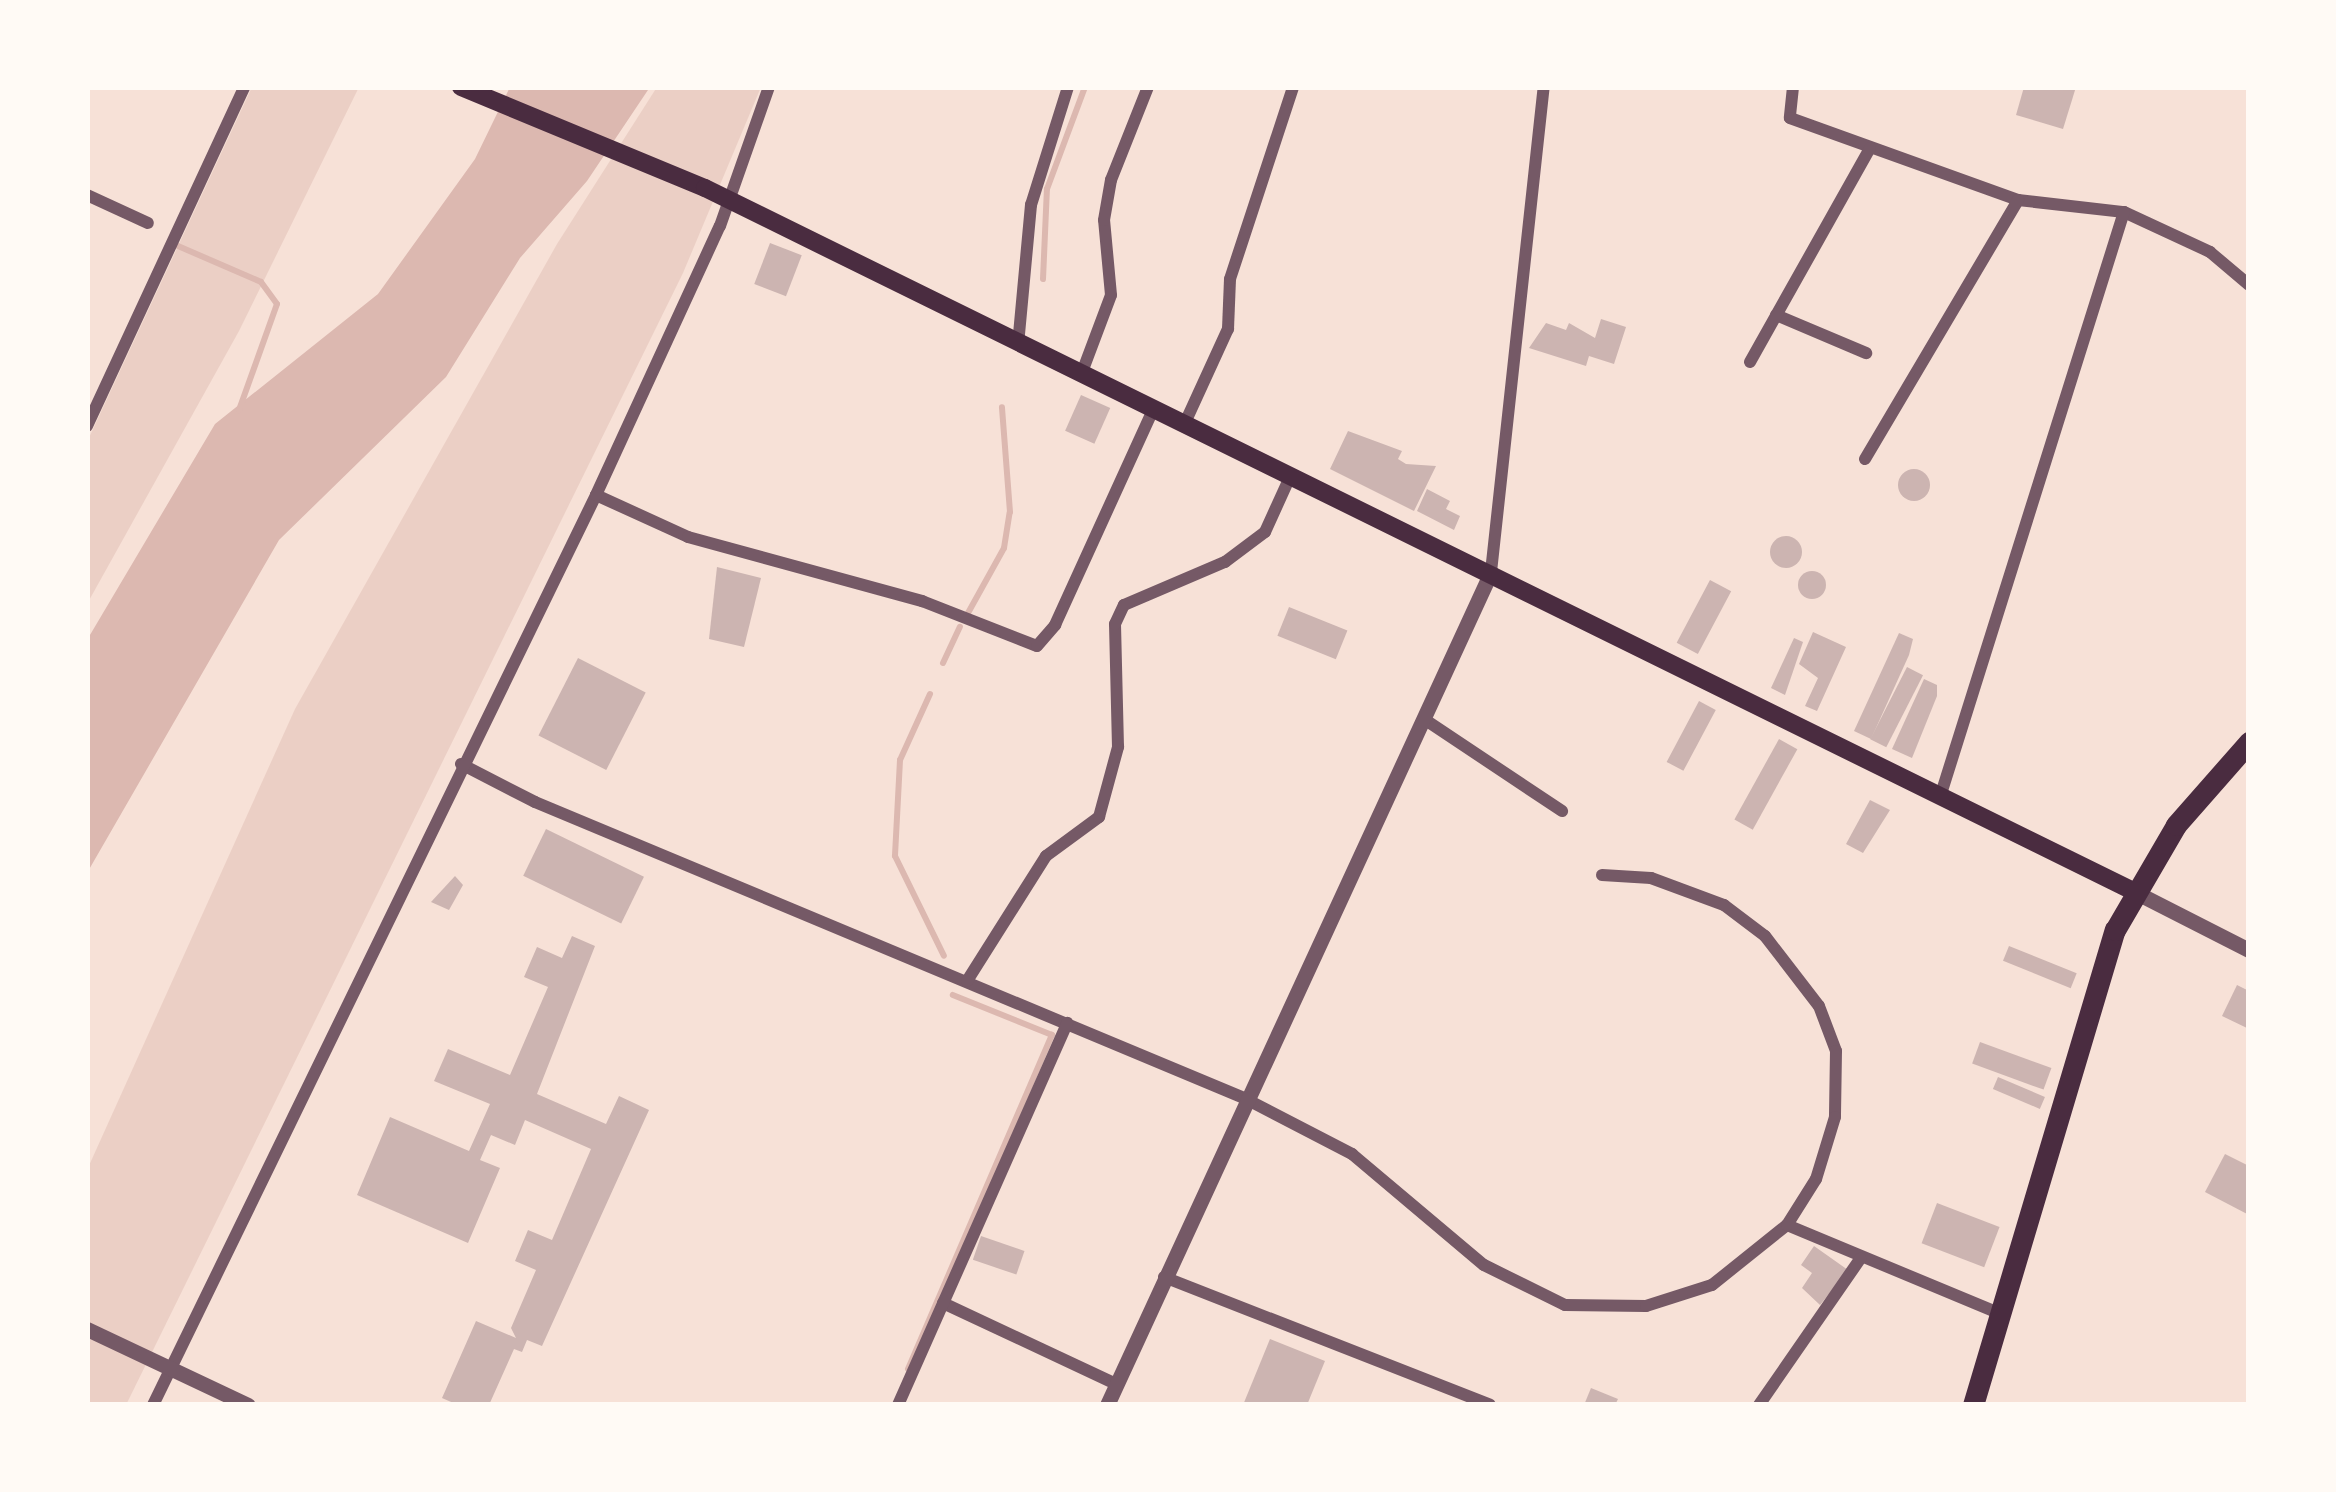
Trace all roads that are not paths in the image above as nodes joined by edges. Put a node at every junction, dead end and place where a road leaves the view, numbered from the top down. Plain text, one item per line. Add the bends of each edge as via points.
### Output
1 (244, 87) edge
2 (461, 87) edge
3 (769, 87) edge
4 (1068, 87) edge
5 (1148, 87) edge
6 (1293, 87) edge
7 (1544, 87) edge
8 (1792, 87) edge
9 (1870, 148) junction
10 (87, 195) edge
11 (2018, 200) junction
12 (730, 202) junction
13 (2124, 212) junction
14 (148, 223) dead end
15 (2249, 285) edge
16 (1776, 315) junction
17 (1018, 345) junction
18 (1866, 353) dead end
19 (1750, 362) dead end
20 (1082, 375) junction
21 (1153, 410) junction
22 (1184, 425) junction
23 (87, 426) edge
24 (1865, 459) dead end
25 (1290, 477) junction
26 (596, 495) junction
27 (1491, 572) junction
28 (1424, 719) junction
29 (2249, 742) edge
30 (461, 764) junction
31 (1941, 794) junction
32 (1562, 811) dead end
33 (1602, 874) dead end
34 (2133, 891) junction
35 (2249, 950) edge
36 (968, 981) junction
37 (1067, 1023) junction
38 (1244, 1098) junction
39 (1787, 1225) junction
40 (1860, 1259) junction
41 (1164, 1277) junction
42 (943, 1303) junction
43 (2001, 1313) junction
44 (87, 1329) edge
45 (165, 1364) junction
46 (1116, 1384) junction
47 (153, 1405) edge
48 (248, 1405) edge
49 (898, 1405) edge
50 (1107, 1405) edge
51 (1490, 1405) edge
52 (1760, 1405) edge
53 (1972, 1405) edge

1 - 23 street
2 - 12 main road
3 - 12 street
4 - 17 street via 1031,205
5 - 20 street via 1111,180 1104,220 1111,295
6 - 22 street via 1230,279 1228,328
7 - 27 street
8 - 9 street via 1790,118
9 - 11 street
9 - 16 street
10 - 14 street
11 - 13 street
11 - 24 street
12 - 17 main road
12 - 26 street
13 - 15 street via 2210,252
13 - 31 street
16 - 18 street
16 - 19 street
17 - 20 main road
20 - 21 main road
21 - 22 main road
21 - 26 street via 1054,626 1037,646 922,601 688,537
22 - 25 main road
25 - 27 main road
25 - 36 street via 1265,532 1226,562 1124,604 1115,623 1118,747 1099,817 1046,856
26 - 30 street
27 - 28 street
27 - 31 main road
28 - 32 street
28 - 38 street
29 - 34 highway via 2176,825
30 - 36 street
30 - 45 street
31 - 34 main road
33 - 39 street via 1651,878 1724,905 1765,936 1820,1006 1836,1051 1835,1117 1816,1179
34 - 35 street
34 - 43 highway
36 - 37 street
37 - 38 street
37 - 42 street
38 - 39 street via 1352,1154 1484,1265 1565,1305 1646,1306 1712,1285
38 - 41 street
39 - 40 street
40 - 43 street
40 - 52 street
41 - 46 street
41 - 51 street
42 - 46 street
42 - 49 street
43 - 53 highway
44 - 45 street
45 - 47 street
45 - 48 street
46 - 50 street

